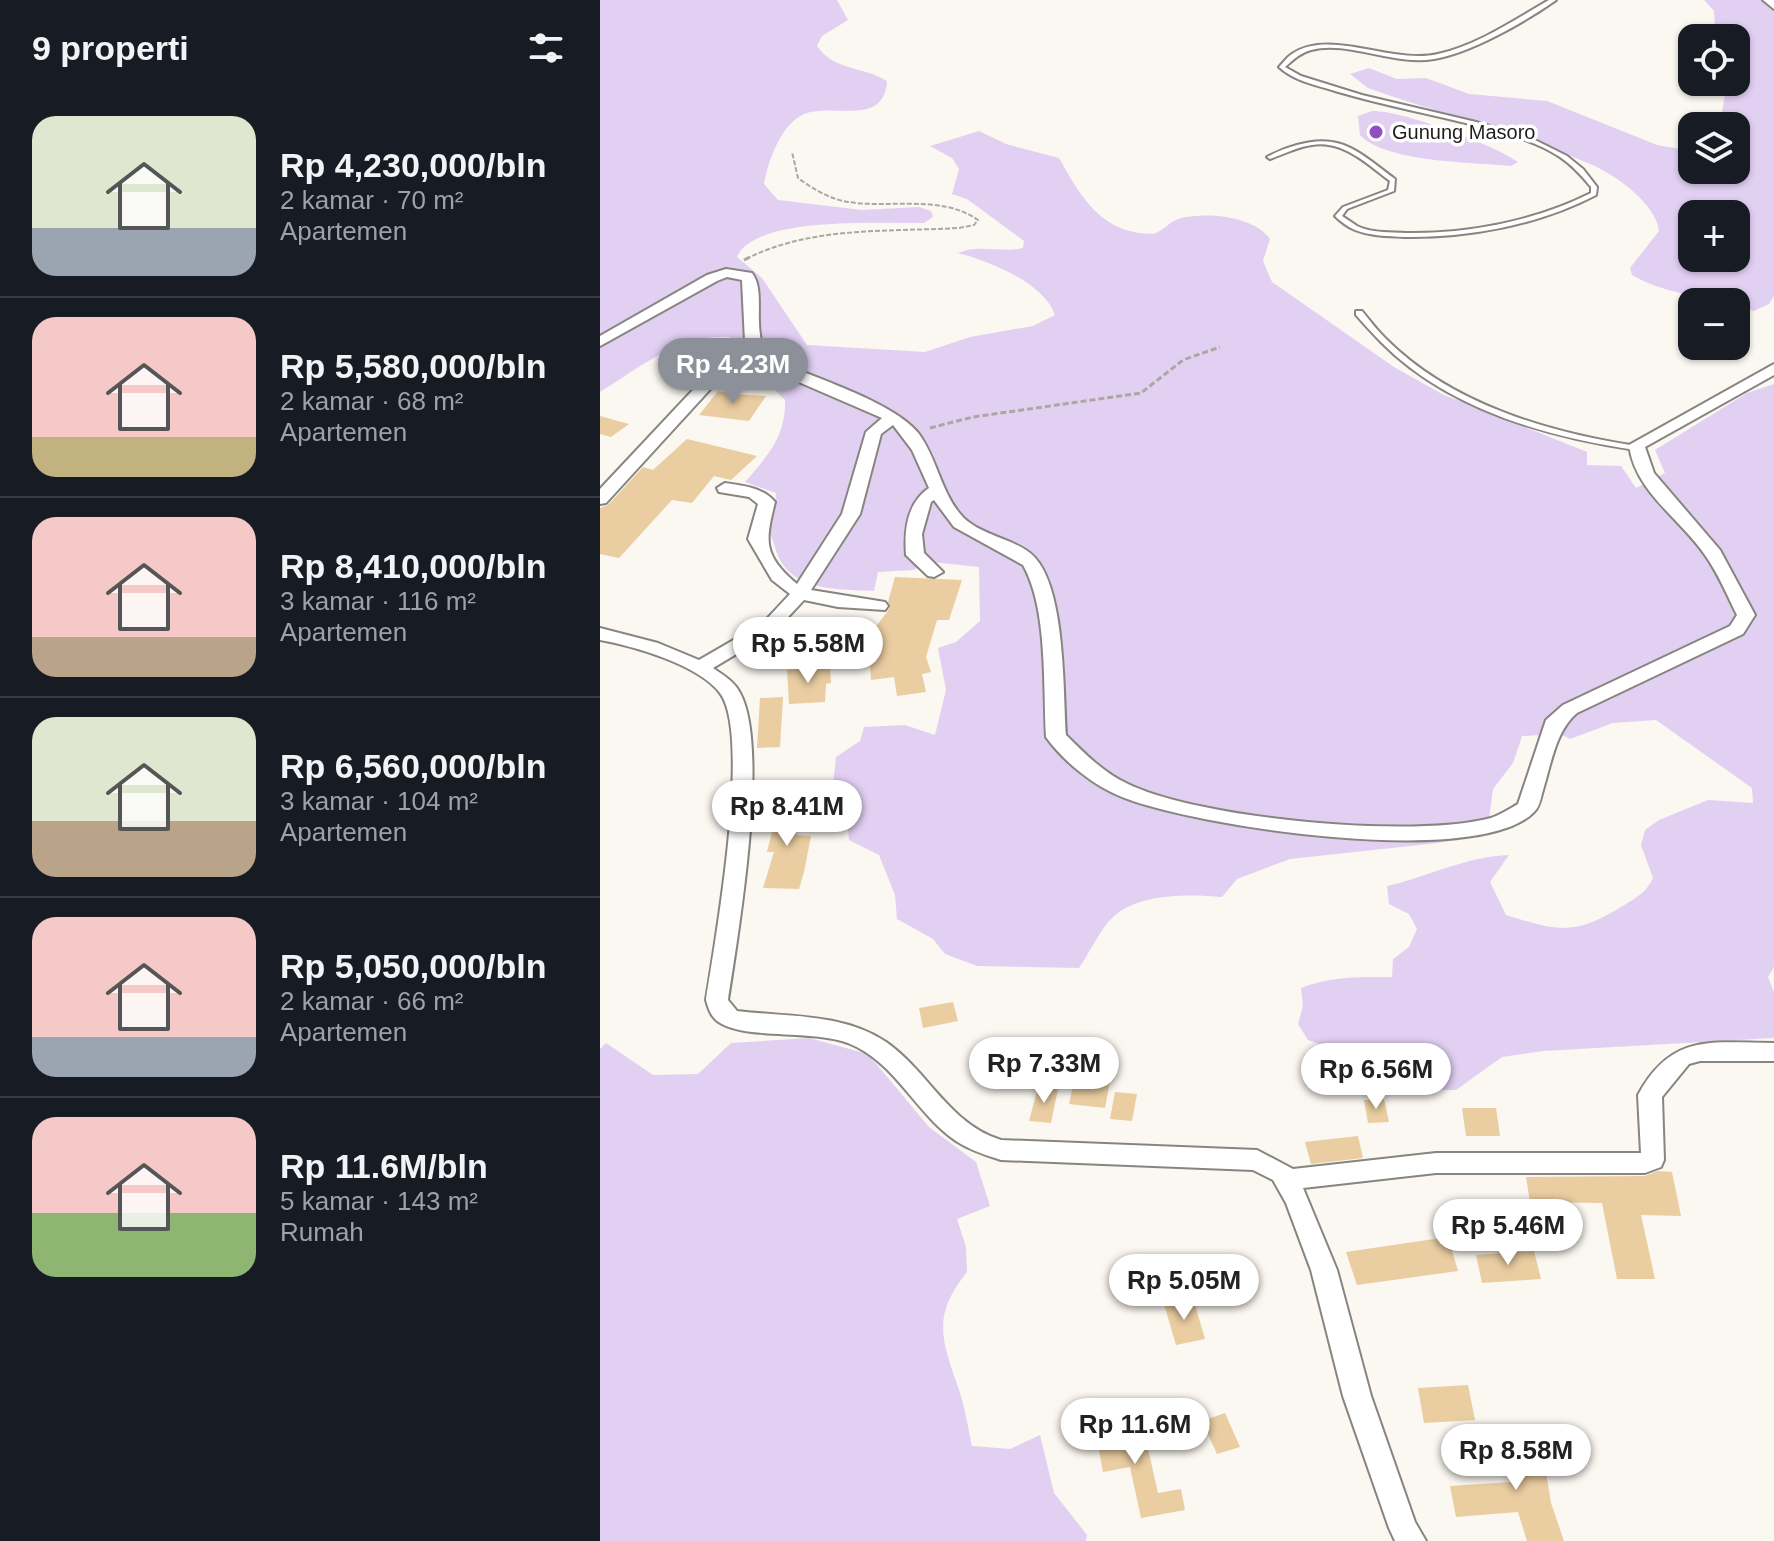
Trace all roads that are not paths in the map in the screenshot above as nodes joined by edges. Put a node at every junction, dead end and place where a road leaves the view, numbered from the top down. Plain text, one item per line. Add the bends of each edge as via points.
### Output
1 (1553, 0) edge
2 (1768, 0) edge
3 (1774, 6) edge
4 (1270, 157) dead end
5 (1359, 313) dead end
6 (600, 342) edge
7 (1774, 369) edge
8 (812, 382) junction
9 (893, 417) junction
10 (1636, 448) junction
11 (725, 488) dead end
12 (936, 491) junction
13 (600, 499) edge
14 (934, 572) dead end
15 (799, 595) junction
16 (879, 606) dead end
17 (600, 634) edge
18 (698, 669) junction
19 (1774, 1052) edge
20 (1286, 1180) junction
21 (1411, 1541) edge

1 - 4 lane via 1435,57 1400,58 1323,46 1282,67 1368,100 1553,150 1594,187 1594,194 1579,205 1487,229 1374,234 1344,224 1338,216 1345,208 1391,191 1393,180 1359,153 1336,142 1313,142
2 - 3 street
5 - 10 lane via 1393,351 1441,383 1557,435
6 - 8 street via 726,273 739,272 752,283 751,346 762,361
7 - 10 street
8 - 9 street
8 - 13 street via 748,374 710,380
9 - 12 street via 912,433
9 - 15 street via 874,432 851,514
10 - 12 street via 1649,478 1713,553 1746,615 1737,630 1563,714 1556,720 1527,808 1516,819 1479,829 1362,832 1222,818 1109,784 1056,737 1040,577 1019,554 962,527
11 - 15 street via 754,493 767,502 757,539 776,574
12 - 14 street via 923,500 913,534 915,555
15 - 16 street
15 - 18 street via 769,627
17 - 18 street via 650,646
18 - 20 street via 731,692 737,706 737,865 717,1000 721,1012 731,1019 839,1032 873,1045 975,1144 1001,1150 1257,1160
19 - 20 street via 1700,1052 1681,1058 1650,1095 1653,1153 1645,1163 1436,1163
20 - 21 street via 1324,1270 1357,1396

